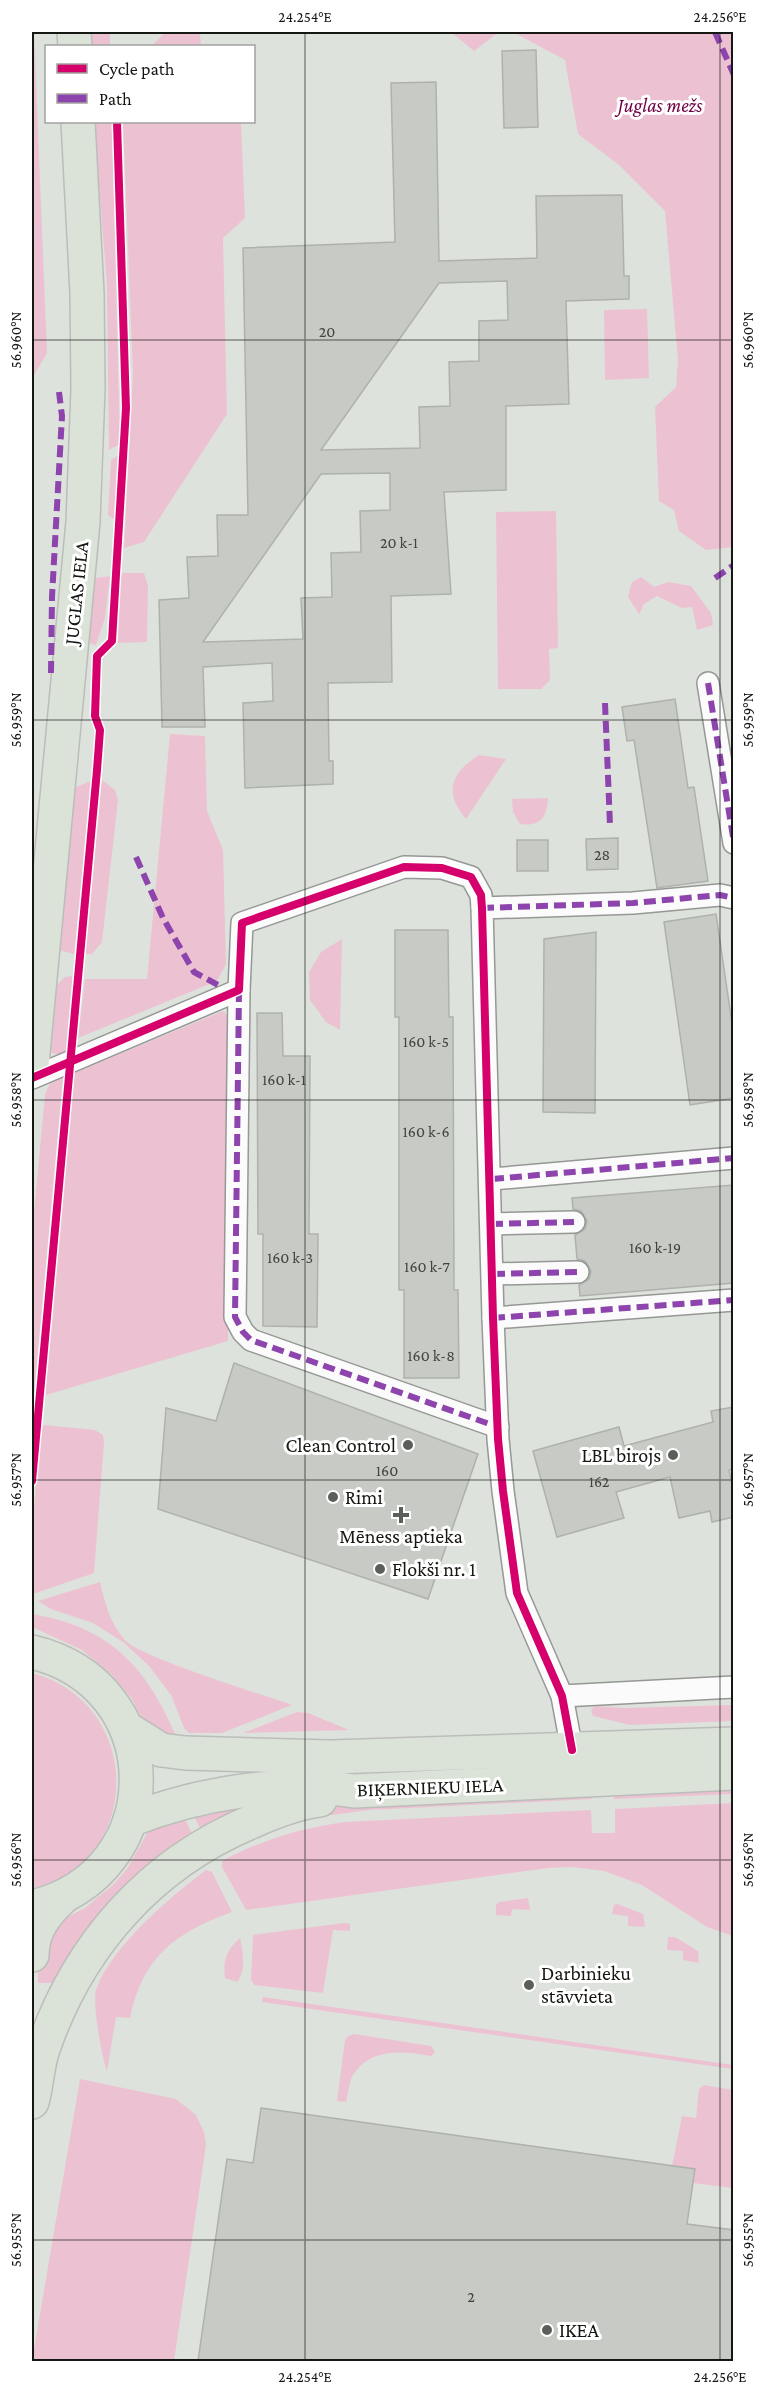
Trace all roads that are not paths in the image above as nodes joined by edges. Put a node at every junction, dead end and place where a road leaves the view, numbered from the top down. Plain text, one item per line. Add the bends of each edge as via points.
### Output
1 (78, 123) edge
2 (708, 683) dead end
3 (734, 843) edge
4 (734, 898) edge
5 (482, 908) junction
6 (239, 990) junction
7 (32, 1063) edge
8 (32, 1078) edge
9 (734, 1158) edge
10 (492, 1179) junction
11 (574, 1222) dead end
12 (491, 1224) junction
13 (578, 1272) dead end
14 (493, 1274) junction
15 (734, 1300) edge
16 (494, 1318) junction
17 (498, 1427) junction
18 (34, 1651) edge
19 (734, 1687) edge
20 (562, 1696) junction
21 (126, 1728) junction
22 (734, 1744) edge
23 (331, 1757) junction
24 (135, 1763) junction
25 (573, 1766) junction
26 (734, 1773) edge
27 (354, 1791) junction
28 (130, 1820) junction
29 (62, 1898) junction
30 (32, 1907) edge
31 (32, 1955) edge
32 (32, 2102) edge

1 - 7 main road, JUGLAS IELA via 87,305 83,522
2 - 3 street
4 - 5 street via 720,895 633,903
5 - 6 street via 481,895 471,877 442,868 404,867 343,887 242,923
5 - 10 street
6 - 8 street
6 - 17 street via 235,1317 243,1332 251,1340
9 - 10 street
10 - 12 street
11 - 12 street
12 - 14 street
13 - 14 street
14 - 16 street
15 - 16 street
16 - 17 street
17 - 20 street via 516,1593
18 - 21 main road via 91,1681
19 - 20 street
20 - 25 street
21 - 23 main road, BIĶERNIEKU IELA via 161,1750 185,1754
21 - 24 main road
22 - 25 main road, BIĶERNIEKU IELA
23 - 24 main road, BIĶERNIEKU IELA via 269,1770 185,1774 160,1773
23 - 25 main road, BIĶERNIEKU IELA
24 - 28 main road via 135,1798
25 - 26 main road, BIĶERNIEKU IELA
25 - 27 main road, BIĶERNIEKU IELA
27 - 28 main road, BIĶERNIEKU IELA via 322,1786 212,1795
27 - 32 main road via 307,1802 233,1829 203,1845 143,1890 87,1958 42,2051
28 - 29 main road via 115,1852 100,1870
29 - 30 main road
29 - 31 main road via 32,1940

